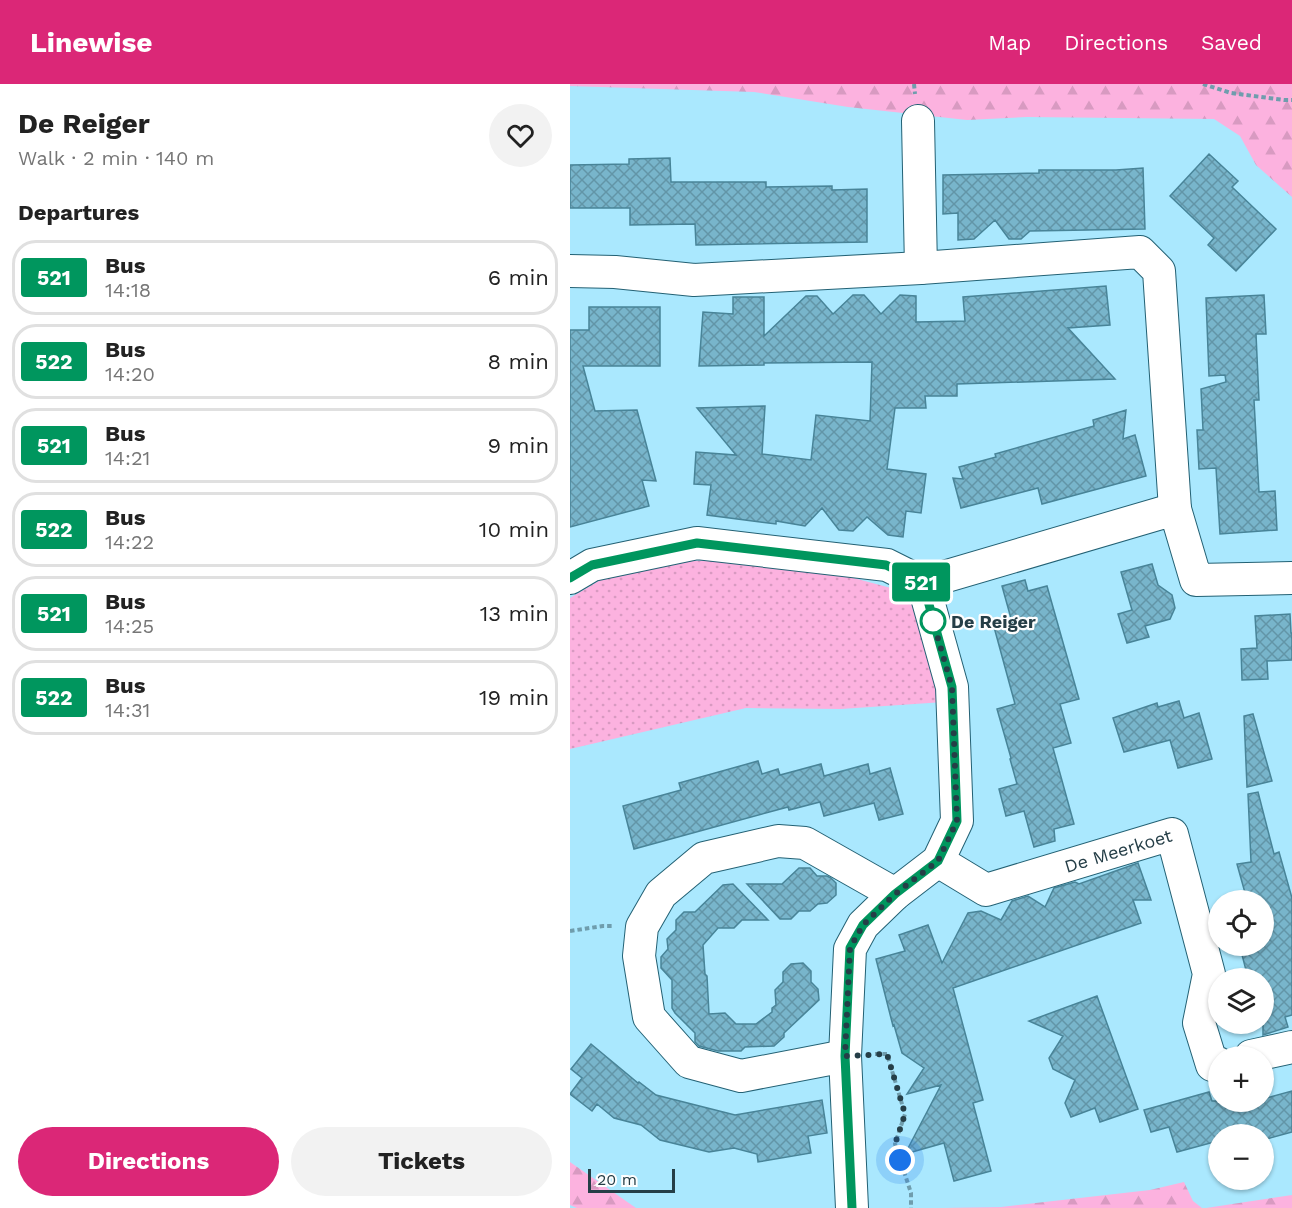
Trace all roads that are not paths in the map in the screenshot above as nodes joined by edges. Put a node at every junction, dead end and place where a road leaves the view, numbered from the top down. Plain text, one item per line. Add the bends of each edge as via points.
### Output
1 (918, 121) dead end
2 (921, 268) junction
3 (570, 271) edge
4 (1175, 509) junction
5 (570, 578) edge
6 (1292, 578) edge
7 (923, 583) junction
8 (938, 861) junction
9 (895, 894) junction
10 (1292, 1047) edge
11 (1274, 1051) edge
12 (1208, 1052) edge
13 (845, 1056) junction
14 (852, 1208) edge

1 - 2 street
2 - 3 street via 694,280
2 - 4 street via 1140,252 1159,271
4 - 6 street via 1196,580
4 - 7 street
5 - 7 street via 592,565 697,543 886,565
7 - 8 street via 952,687 957,821
8 - 9 street
8 - 12 street, De Meerkoet via 986,890 1172,834 1209,974 1199,1023
9 - 13 street via 863,925 850,948
9 - 13 street via 805,843 778,841 704,858 661,894 642,927 639,956 649,1017 688,1062 741,1076
10 - 11 street
13 - 14 street

